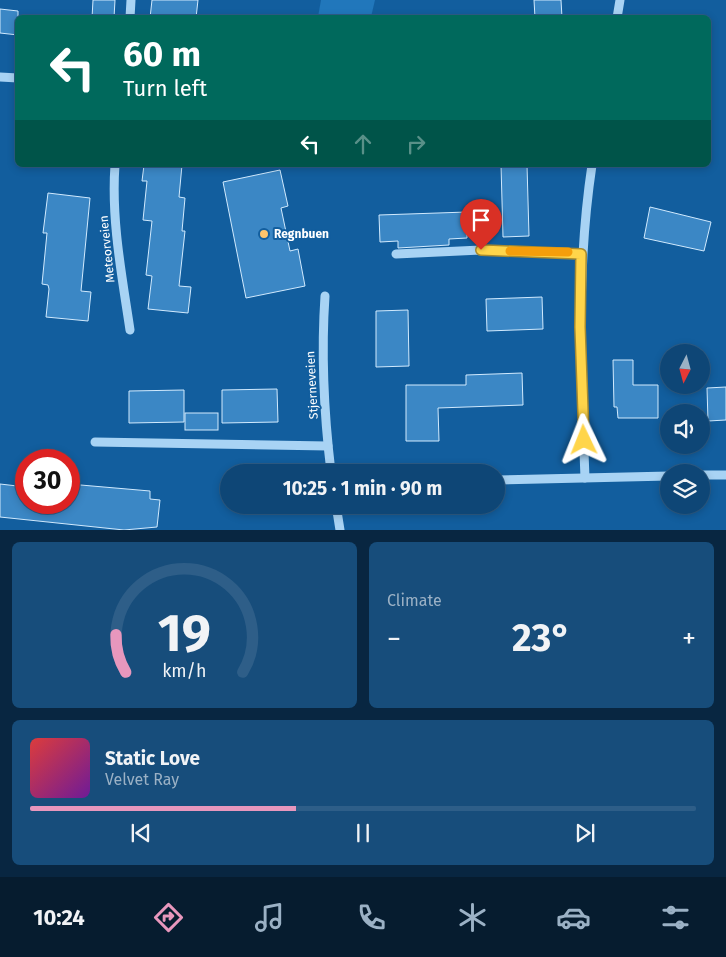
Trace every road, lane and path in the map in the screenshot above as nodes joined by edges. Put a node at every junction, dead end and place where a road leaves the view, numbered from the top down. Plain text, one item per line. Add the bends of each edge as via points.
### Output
1 (132, 0) edge
2 (620, 0) edge
3 (130, 15) edge
4 (618, 15) edge
5 (0, 77) edge
6 (15, 78) edge
7 (115, 167) edge
8 (592, 167) edge
9 (396, 254) dead end
10 (581, 254) junction
11 (325, 296) dead end
12 (130, 330) dead end
13 (94, 442) dead end
14 (328, 446) junction
15 (330, 464) edge
16 (710, 475) edge
17 (726, 475) edge
18 (660, 476) edge
19 (585, 478) junction
20 (505, 480) edge
21 (337, 514) edge
22 (340, 530) edge

1 - 3 street
2 - 4 street
5 - 6 street
7 - 12 street, Meteorveien via 120,264
8 - 10 street
9 - 10 street via 481,250
10 - 19 street
11 - 14 street, Stjerneveien via 322,339
13 - 14 street
14 - 15 street, Stjerneveien
16 - 17 street
18 - 19 street
19 - 20 street
21 - 22 street

